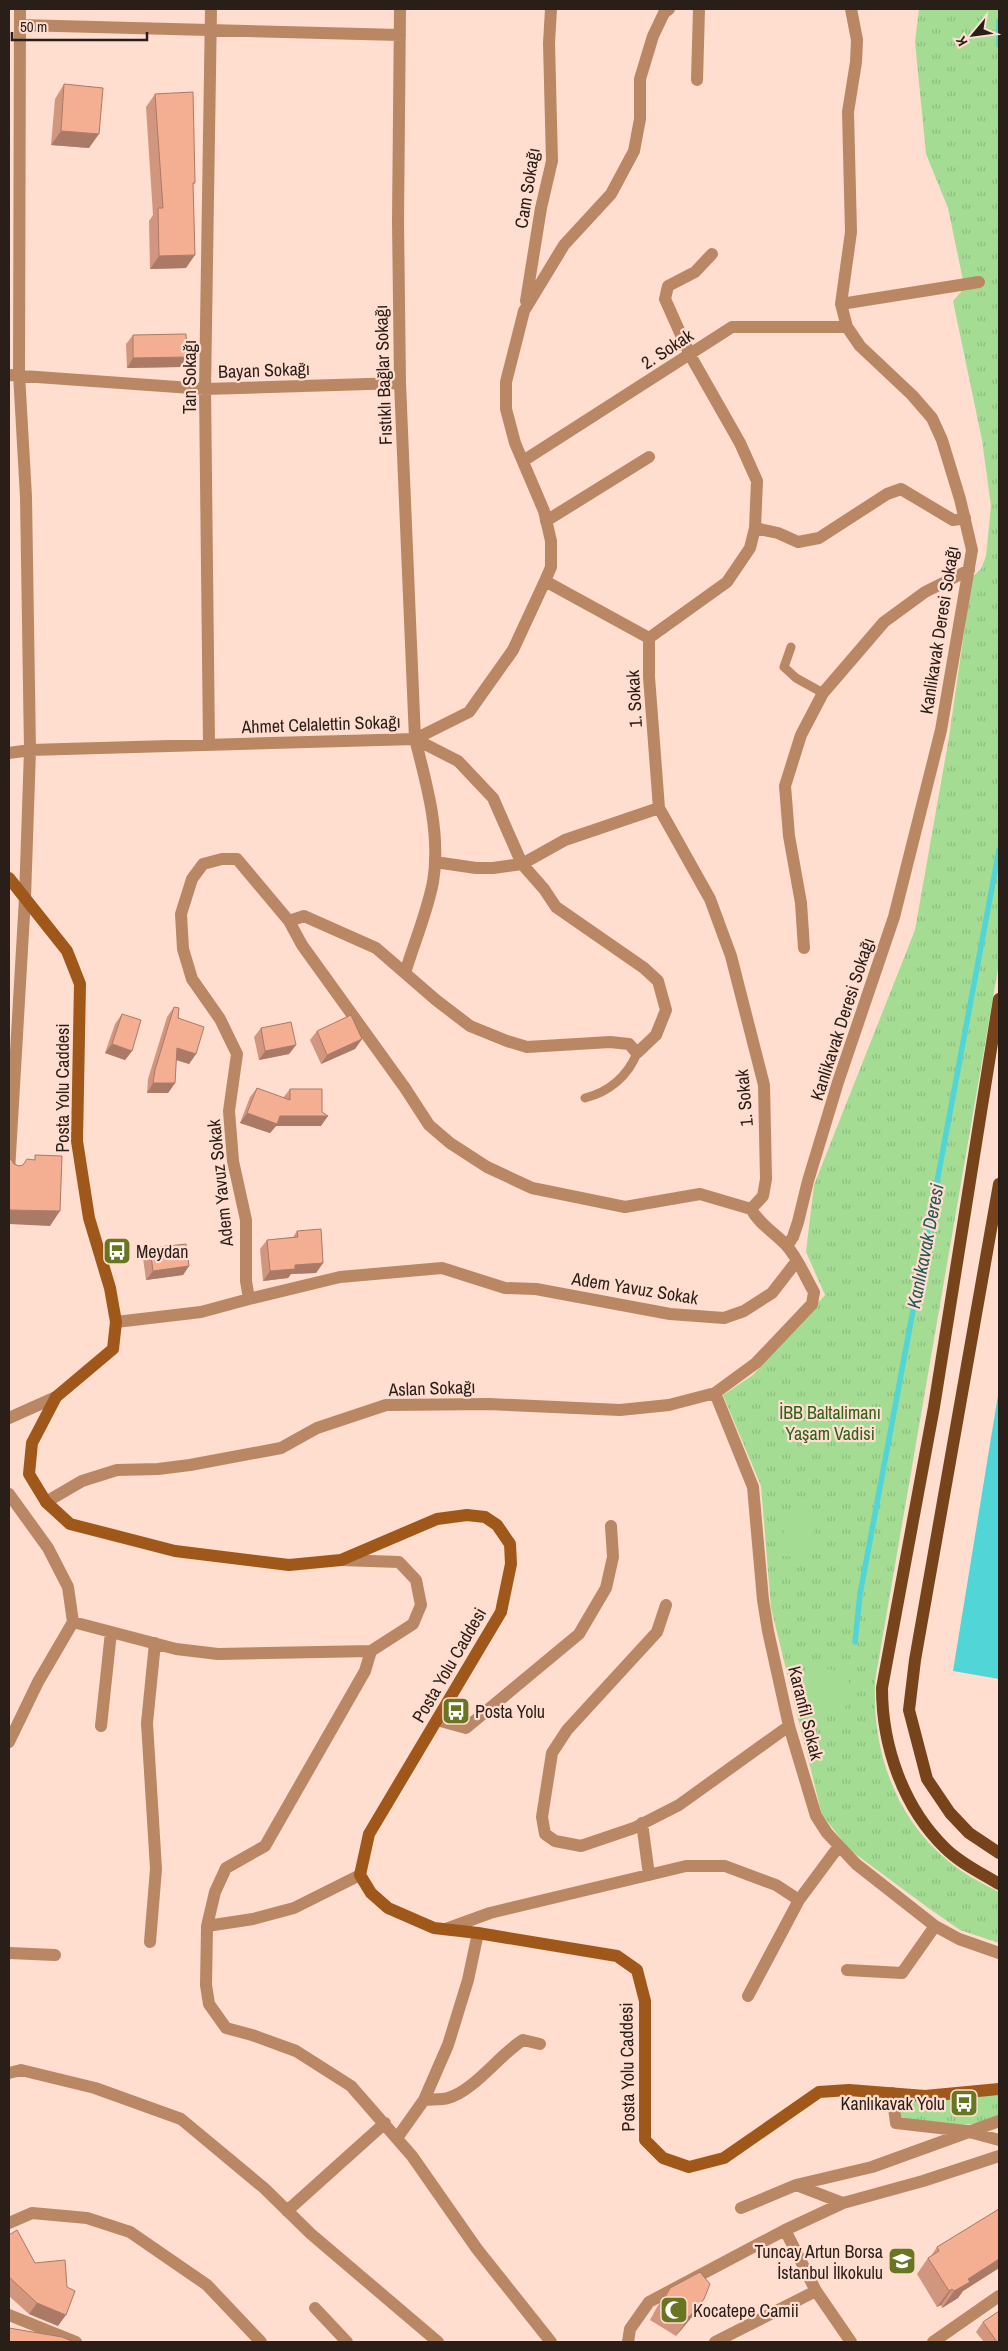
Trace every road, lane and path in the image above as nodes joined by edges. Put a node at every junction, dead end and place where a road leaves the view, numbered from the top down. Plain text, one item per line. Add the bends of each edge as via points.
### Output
1 (20, 9) edge
2 (211, 9) edge
3 (400, 9) edge
4 (551, 9) edge
5 (669, 9) edge
6 (699, 9) edge
7 (851, 9) edge
8 (20, 25) junction
9 (211, 31) junction
10 (400, 35) junction
11 (15, 46) edge
12 (697, 80) dead end
13 (712, 254) dead end
14 (979, 282) dead end
15 (841, 304) junction
16 (524, 311) junction
17 (847, 327) junction
18 (690, 355) junction
19 (14, 374) edge
20 (400, 384) junction
21 (206, 389) junction
22 (649, 457) dead end
23 (523, 461) junction
24 (965, 518) junction
25 (546, 521) junction
26 (755, 528) junction
27 (969, 570) junction
28 (545, 581) junction
29 (649, 638) junction
30 (791, 647) dead end
31 (824, 693) junction
32 (415, 739) junction
33 (208, 745) junction
34 (30, 750) junction
35 (9, 753) edge
36 (659, 808) junction
37 (435, 862) junction
38 (522, 864) junction
39 (9, 878) edge
40 (24, 898) junction
41 (289, 921) junction
42 (804, 948) dead end
43 (405, 973) junction
44 (999, 999) edge
45 (637, 1053) junction
46 (585, 1098) dead end
47 (10, 1130) edge
48 (9, 1172) edge
49 (999, 1184) edge
50 (751, 1209) junction
51 (787, 1246) junction
52 (796, 1262) junction
53 (249, 1299) junction
54 (116, 1322) junction
55 (715, 1393) junction
56 (56, 1397) junction
57 (9, 1418) edge
58 (9, 1494) edge
59 (46, 1502) junction
60 (611, 1526) dead end
61 (342, 1560) junction
62 (666, 1605) dead end
63 (72, 1622) junction
64 (111, 1632) junction
65 (155, 1643) junction
66 (371, 1651) junction
67 (437, 1720) junction
68 (102, 1726) dead end
69 (789, 1726) junction
70 (9, 1742) edge
71 (642, 1823) junction
72 (838, 1846) junction
73 (999, 1853) edge
74 (360, 1875) junction
75 (649, 1875) junction
76 (999, 1884) edge
77 (799, 1900) junction
78 (207, 1926) junction
79 (935, 1926) junction
80 (446, 1929) junction
81 (478, 1932) junction
82 (150, 1942) dead end
83 (9, 1953) edge
84 (999, 1953) edge
85 (55, 1955) dead end
86 (848, 1970) dead end
87 (748, 1996) dead end
88 (540, 2044) dead end
89 (9, 2073) edge
90 (999, 2088) edge
91 (892, 2094) junction
92 (424, 2100) junction
93 (999, 2121) edge
94 (385, 2123) junction
95 (966, 2132) junction
96 (397, 2138) junction
97 (999, 2140) edge
98 (999, 2156) edge
99 (796, 2185) junction
100 (843, 2203) junction
101 (741, 2208) dead end
102 (287, 2211) junction
103 (9, 2223) edge
104 (785, 2230) junction
105 (816, 2291) junction
106 (999, 2296) edge
107 (315, 2308) dead end
108 (9, 2315) edge
109 (76, 2342) edge
110 (261, 2342) edge
111 (347, 2342) edge
112 (438, 2342) edge
113 (552, 2342) edge
114 (628, 2342) edge
115 (715, 2342) edge
116 (851, 2342) edge
117 (933, 2342) edge

1 - 8 street
2 - 9 street, Tan Sokağı
3 - 10 street, Fıstıklı Bağlar Sokağı
4 - 16 street, Cam Sokağı via 552,161
5 - 16 street via 664,12 653,36 640,79 640,119 634,151 611,194 564,245
6 - 12 street
7 - 15 street, Kanlikavak Deresi Sokağı via 857,40 848,112 851,232
8 - 9 street
8 - 11 street
9 - 10 street
9 - 21 street, Tan Sokağı
10 - 20 street, Fıstıklı Bağlar Sokağı
11 - 19 street
13 - 18 street via 694,272 668,286 665,299
14 - 15 street
15 - 17 street, Kanlikavak Deresi Sokağı
16 - 23 street via 506,382 506,409
17 - 18 street, 2. Sokak via 732,327
17 - 24 street, Kanlikavak Deresi Sokağı via 860,346 932,418 942,440
18 - 23 street, 2. Sokak
18 - 26 street via 740,443 757,481
19 - 21 street, Bayan Sokağı
19 - 34 street via 26,497
20 - 21 street, Bayan Sokağı
20 - 32 street, Fıstıklı Bağlar Sokağı
21 - 33 street, Tan Sokağı
22 - 25 street
23 - 25 street
24 - 26 street via 952,520 901,490 887,494 820,538 798,542
24 - 27 street, Kanlikavak Deresi Sokağı via 972,550
25 - 28 street via 552,568
26 - 29 street via 750,548 727,582
27 - 31 street via 925,592 884,622
27 - 51 street, Kanlikavak Deresi Sokağı via 941,730 894,917 838,1082 798,1222
28 - 29 street
28 - 32 street via 513,650 469,712
29 - 36 street, 1. Sokak
30 - 31 lane via 784,668
31 - 42 street via 801,735 786,786 789,836 801,903
32 - 33 street, Ahmet Celalettin Sokağı
32 - 37 street, Fıstıklı Bağlar Sokağı via 434,827
32 - 38 street, Ahmet Celalettin Sokağı via 458,761 493,798
33 - 34 street, Ahmet Celalettin Sokağı
34 - 35 street, Ahmet Celalettin Sokağı
34 - 40 street
36 - 38 street via 565,840
36 - 50 street, 1. Sokak via 710,899 731,956 745,1016 756,1046 764,1085 766,1179 763,1196
37 - 38 street via 493,868
37 - 43 street, Fıstıklı Bağlar Sokağı via 423,916
38 - 45 street, Ahmet Celalettin Sokağı via 556,907 658,981 666,1010 656,1035
39 - 40 street, Posta Yolu Caddesi
40 - 47 street
40 - 54 street, Posta Yolu Caddesi via 67,951 80,984 77,1141 90,1218
41 - 43 street via 304,916 339,930 376,948
41 - 50 street, Adem Yavuz Sokak via 302,945 429,1125 487,1168 532,1188 625,1208 700,1194
41 - 53 street, Adem Yavuz Sokak via 237,859 203,864 192,879 181,914 183,949 192,979 220,1019 238,1054 229,1111 233,1161 246,1220
43 - 45 street via 470,1026 507,1041 526,1047 610,1042 629,1044
44 - 76 main road via 935,1398 882,1688 882,1716 903,1792 945,1848
45 - 46 lane via 631,1067 615,1084
47 - 48 street
49 - 73 main road via 915,1660 909,1710 927,1779 950,1813 969,1833
50 - 51 street via 758,1220
51 - 52 street
52 - 53 street, Adem Yavuz Sokak via 772,1293 744,1311 724,1318 670,1314 536,1289 505,1288 442,1268 340,1277
52 - 55 street via 814,1292 812,1304 756,1363
53 - 54 street via 201,1312
54 - 56 street, Posta Yolu Caddesi via 113,1349
55 - 59 street, Aslan Sokağı via 660,1407 620,1410 490,1404 386,1405 317,1428 281,1448 190,1465 117,1470 82,1481
55 - 69 street, Karanfil Sokak via 753,1487 763,1600
56 - 57 street
56 - 59 street, Posta Yolu Caddesi via 32,1443 29,1474
58 - 63 street via 48,1548 68,1587
59 - 61 street, Posta Yolu Caddesi via 70,1524 175,1551 289,1565
60 - 67 street via 613,1557 606,1588 579,1634 466,1728
61 - 66 street via 399,1562 416,1580 421,1605 413,1624
61 - 67 street, Posta Yolu Caddesi via 437,1519 467,1515 491,1521 510,1544 512,1564 501,1612
62 - 71 street via 657,1632 567,1730 552,1753 542,1817 545,1834 555,1841 581,1846
63 - 64 street
63 - 70 street
64 - 65 street
64 - 68 street
65 - 66 street via 218,1654
65 - 82 street via 147,1723 156,1869
66 - 78 street via 365,1671 265,1846 226,1868 214,1892
67 - 74 street, Posta Yolu Caddesi via 369,1834
69 - 71 street via 679,1805
69 - 72 street, Karanfil Sokak via 816,1816
71 - 75 street
72 - 77 street
72 - 79 street, Karanfil Sokak
74 - 78 street via 294,1908
74 - 80 street, Posta Yolu Caddesi via 371,1893 388,1908 434,1928
75 - 77 street via 686,1866 725,1866 776,1885
75 - 80 street via 490,1913
77 - 87 street
78 - 94 street via 208,2004 226,2028 296,2051 351,2086
79 - 84 street, Karanfil Sokak
79 - 86 street via 902,1973
80 - 81 street, Posta Yolu Caddesi
81 - 91 street, Posta Yolu Caddesi via 617,1956 637,1970 646,2001 645,2140 663,2158 689,2166 724,2158 819,2092 849,2090
81 - 92 street via 468,1980 448,2045
83 - 85 street
88 - 92 street via 523,2040 460,2092 449,2098
89 - 102 street via 21,2070 95,2088 181,2119
90 - 91 street, Posta Yolu Caddesi via 925,2096
91 - 95 street via 896,2123
92 - 96 street
93 - 95 street
94 - 96 street
94 - 102 street
95 - 97 street
95 - 99 street via 872,2167
96 - 113 street via 478,2249
98 - 100 street via 923,2182
99 - 100 street
99 - 101 street
100 - 104 street
102 - 112 street
103 - 110 street via 32,2213 87,2218 130,2232 207,2285
104 - 105 street
104 - 114 street via 649,2302 630,2328
105 - 115 street
105 - 116 street
106 - 117 street
107 - 111 street
108 - 109 street

